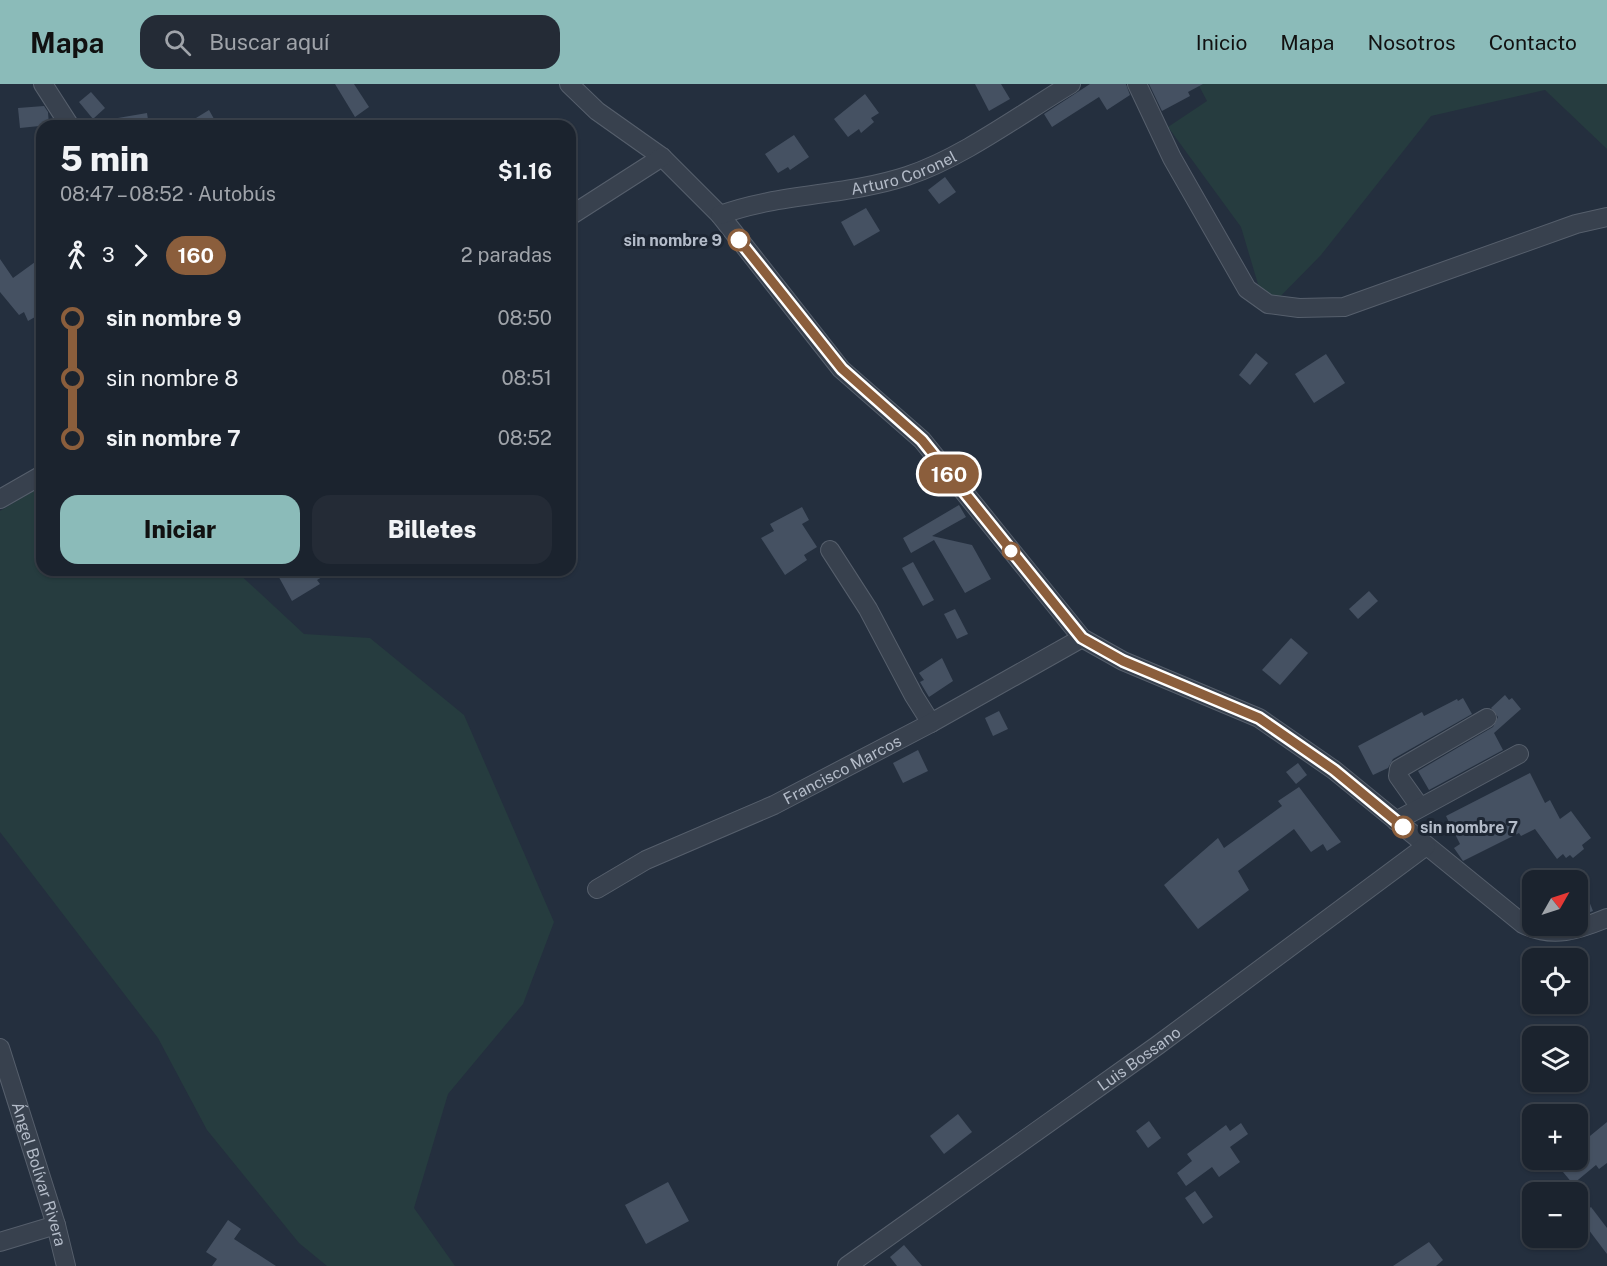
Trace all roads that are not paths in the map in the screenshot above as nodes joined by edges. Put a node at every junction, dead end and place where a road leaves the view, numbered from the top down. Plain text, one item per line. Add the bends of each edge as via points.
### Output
1 (43, 84) edge
2 (569, 84) edge
3 (1071, 84) edge
4 (1137, 84) edge
5 (66, 120) edge
6 (662, 157) junction
7 (576, 212) edge
8 (720, 215) junction
9 (1607, 217) edge
10 (36, 478) edge
11 (0, 499) edge
12 (830, 550) dead end
13 (1082, 638) junction
14 (1487, 718) dead end
15 (931, 723) junction
16 (1519, 754) dead end
17 (1420, 807) junction
18 (1396, 821) junction
19 (1426, 846) junction
20 (597, 889) dead end
21 (1607, 918) edge
22 (0, 1048) edge
23 (56, 1225) junction
24 (0, 1242) edge
25 (66, 1266) edge
26 (847, 1266) edge

1 - 5 street
2 - 6 street via 597,111
3 - 8 street, Arturo Coronel via 940,163 907,176 752,203
4 - 9 street via 1172,158 1247,289 1268,304 1344,307 1586,221
6 - 7 street
6 - 8 street
8 - 13 street via 842,369 922,440
10 - 11 street
12 - 15 street via 868,609
13 - 15 street, Francisco Marcos
13 - 18 street via 1123,661 1259,718 1334,770
14 - 17 street via 1399,769 1398,776
15 - 20 street, Francisco Marcos via 774,805 646,860
16 - 17 street
17 - 18 street
18 - 19 street
19 - 21 street via 1523,924 1536,930 1577,931
19 - 26 street, Luis Bossano via 1158,1045
22 - 23 street, Ángel Bolívar Rivera
23 - 24 street
23 - 25 street, Ángel Bolívar Rivera

